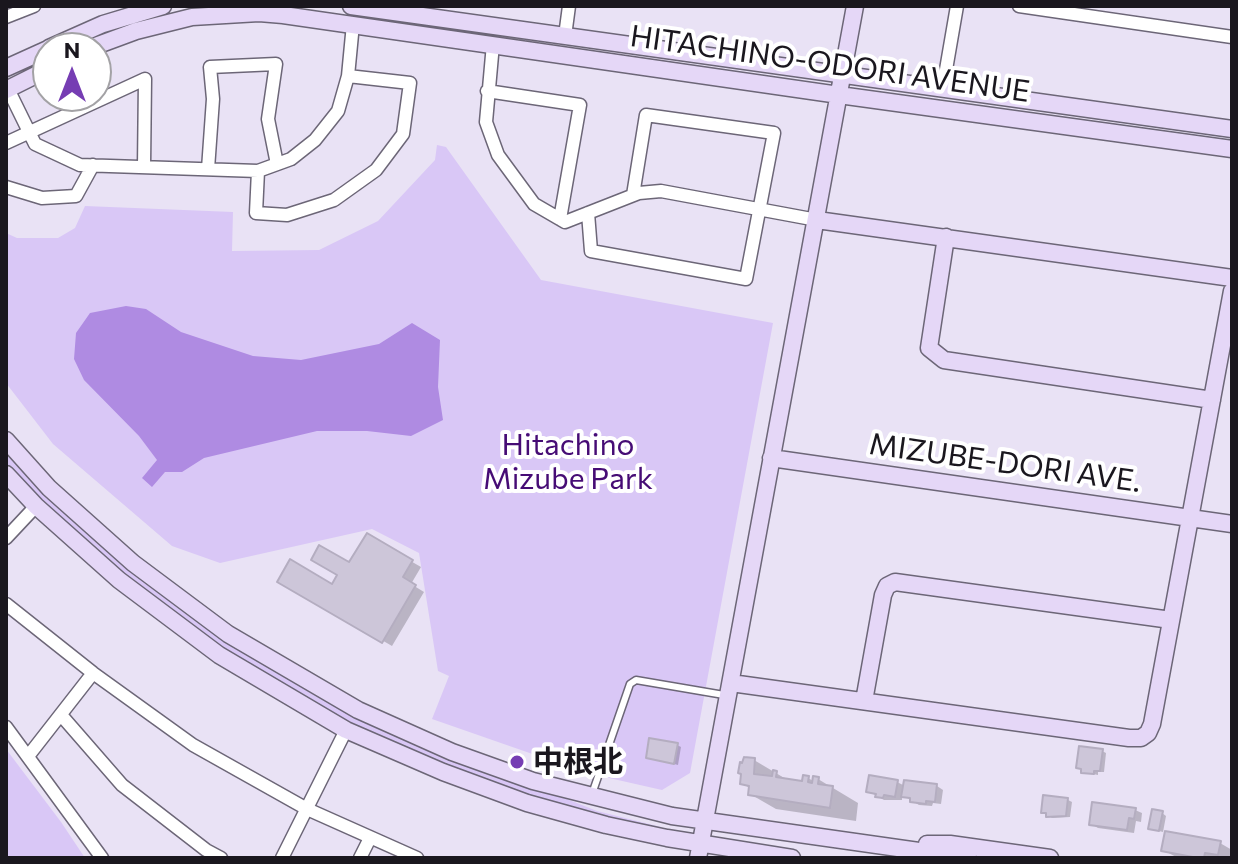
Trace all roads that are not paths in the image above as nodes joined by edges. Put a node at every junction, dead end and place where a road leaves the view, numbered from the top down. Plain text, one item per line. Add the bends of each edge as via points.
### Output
1 (34, 6) edge
2 (163, 6) edge
3 (351, 6) edge
4 (569, 6) edge
5 (855, 6) edge
6 (957, 6) edge
7 (1019, 6) edge
8 (6, 17) edge
9 (353, 24) junction
10 (85, 32) edge
11 (565, 36) junction
12 (1232, 37) edge
13 (112, 41) edge
14 (493, 44) junction
15 (32, 56) edge
16 (6, 68) edge
17 (843, 73) junction
18 (348, 76) junction
19 (32, 77) edge
20 (943, 87) junction
21 (7, 89) edge
22 (487, 91) junction
23 (839, 95) junction
24 (1232, 129) edge
25 (29, 131) junction
26 (6, 143) edge
27 (1232, 149) edge
28 (277, 164) junction
29 (93, 165) junction
30 (144, 167) junction
31 (208, 169) junction
32 (258, 171) junction
33 (6, 187) edge
34 (633, 195) junction
35 (760, 210) junction
36 (588, 213) junction
37 (560, 219) junction
38 (817, 220) junction
39 (946, 237) junction
40 (1232, 278) edge
41 (1232, 291) edge
42 (1212, 400) junction
43 (6, 440) edge
44 (771, 458) junction
45 (6, 474) edge
46 (36, 506) junction
47 (1190, 517) junction
48 (1232, 524) edge
49 (6, 538) edge
50 (6, 604) edge
51 (1171, 620) junction
52 (93, 673) junction
53 (730, 690) junction
54 (864, 701) junction
55 (61, 715) junction
56 (6, 727) edge
57 (346, 730) junction
58 (29, 755) junction
59 (591, 797) junction
60 (307, 809) junction
61 (705, 822) junction
62 (370, 838) junction
63 (858, 843) junction
64 (699, 851) edge
65 (204, 854) edge
66 (102, 858) edge
67 (221, 858) edge
68 (282, 858) edge
69 (360, 858) edge
70 (417, 858) edge
71 (792, 858) edge
72 (968, 858) edge
73 (1050, 858) edge

1 - 8 street
2 - 10 street
3 - 11 street, HITACHINO-ODORI AVENUE
4 - 11 street
5 - 17 street
6 - 20 street
7 - 12 street
9 - 13 street, HITACHINO-ODORI AVENUE via 219,14 162,24
9 - 14 street, HITACHINO-ODORI AVENUE
9 - 18 street
11 - 17 street, HITACHINO-ODORI AVENUE
14 - 22 street
14 - 23 street, HITACHINO-ODORI AVENUE
15 - 16 street
17 - 20 street, HITACHINO-ODORI AVENUE
17 - 23 street
18 - 28 street via 338,111 315,140
18 - 32 street via 410,83 403,134 376,170 334,200 287,215 256,213
19 - 21 street
20 - 24 street, HITACHINO-ODORI AVENUE
21 - 25 street
22 - 37 street via 486,122 498,155 534,204
22 - 37 street via 580,105
23 - 27 street, HITACHINO-ODORI AVENUE
23 - 38 street
25 - 26 street
25 - 29 street via 35,144 80,165
25 - 30 street via 145,79
28 - 31 street via 268,119 276,64 210,67
28 - 32 street
29 - 30 street
29 - 33 street via 76,196 42,198
30 - 31 street
31 - 32 street
34 - 35 street via 661,191
34 - 35 street via 646,115 774,133
34 - 36 street
35 - 36 street via 746,279 591,251
35 - 38 street
36 - 37 street
38 - 39 street
38 - 44 street
39 - 40 street
39 - 42 street via 929,348 944,360
41 - 42 street
42 - 47 street
43 - 59 street via 49,488 133,563 228,634 358,710 452,752
44 - 47 street, MIZUBE-DORI AVE.
44 - 53 street
45 - 46 street
46 - 49 street
46 - 57 street via 119,580 219,655
47 - 48 street, MIZUBE-DORI AVE.
47 - 51 street
50 - 52 street
51 - 54 street via 1152,724 1141,738
51 - 54 street via 895,582 883,595
52 - 55 street
52 - 60 street via 193,745
53 - 54 street
53 - 59 lane via 636,680 630,684
53 - 61 street
55 - 58 street
55 - 65 street via 122,785
56 - 58 street
57 - 60 street
57 - 64 street via 527,803
58 - 66 street
59 - 61 street
60 - 62 street
60 - 68 street
61 - 63 street
61 - 64 street
62 - 69 street
62 - 70 street
63 - 72 street
63 - 73 street via 950,844
64 - 71 street
65 - 67 street

